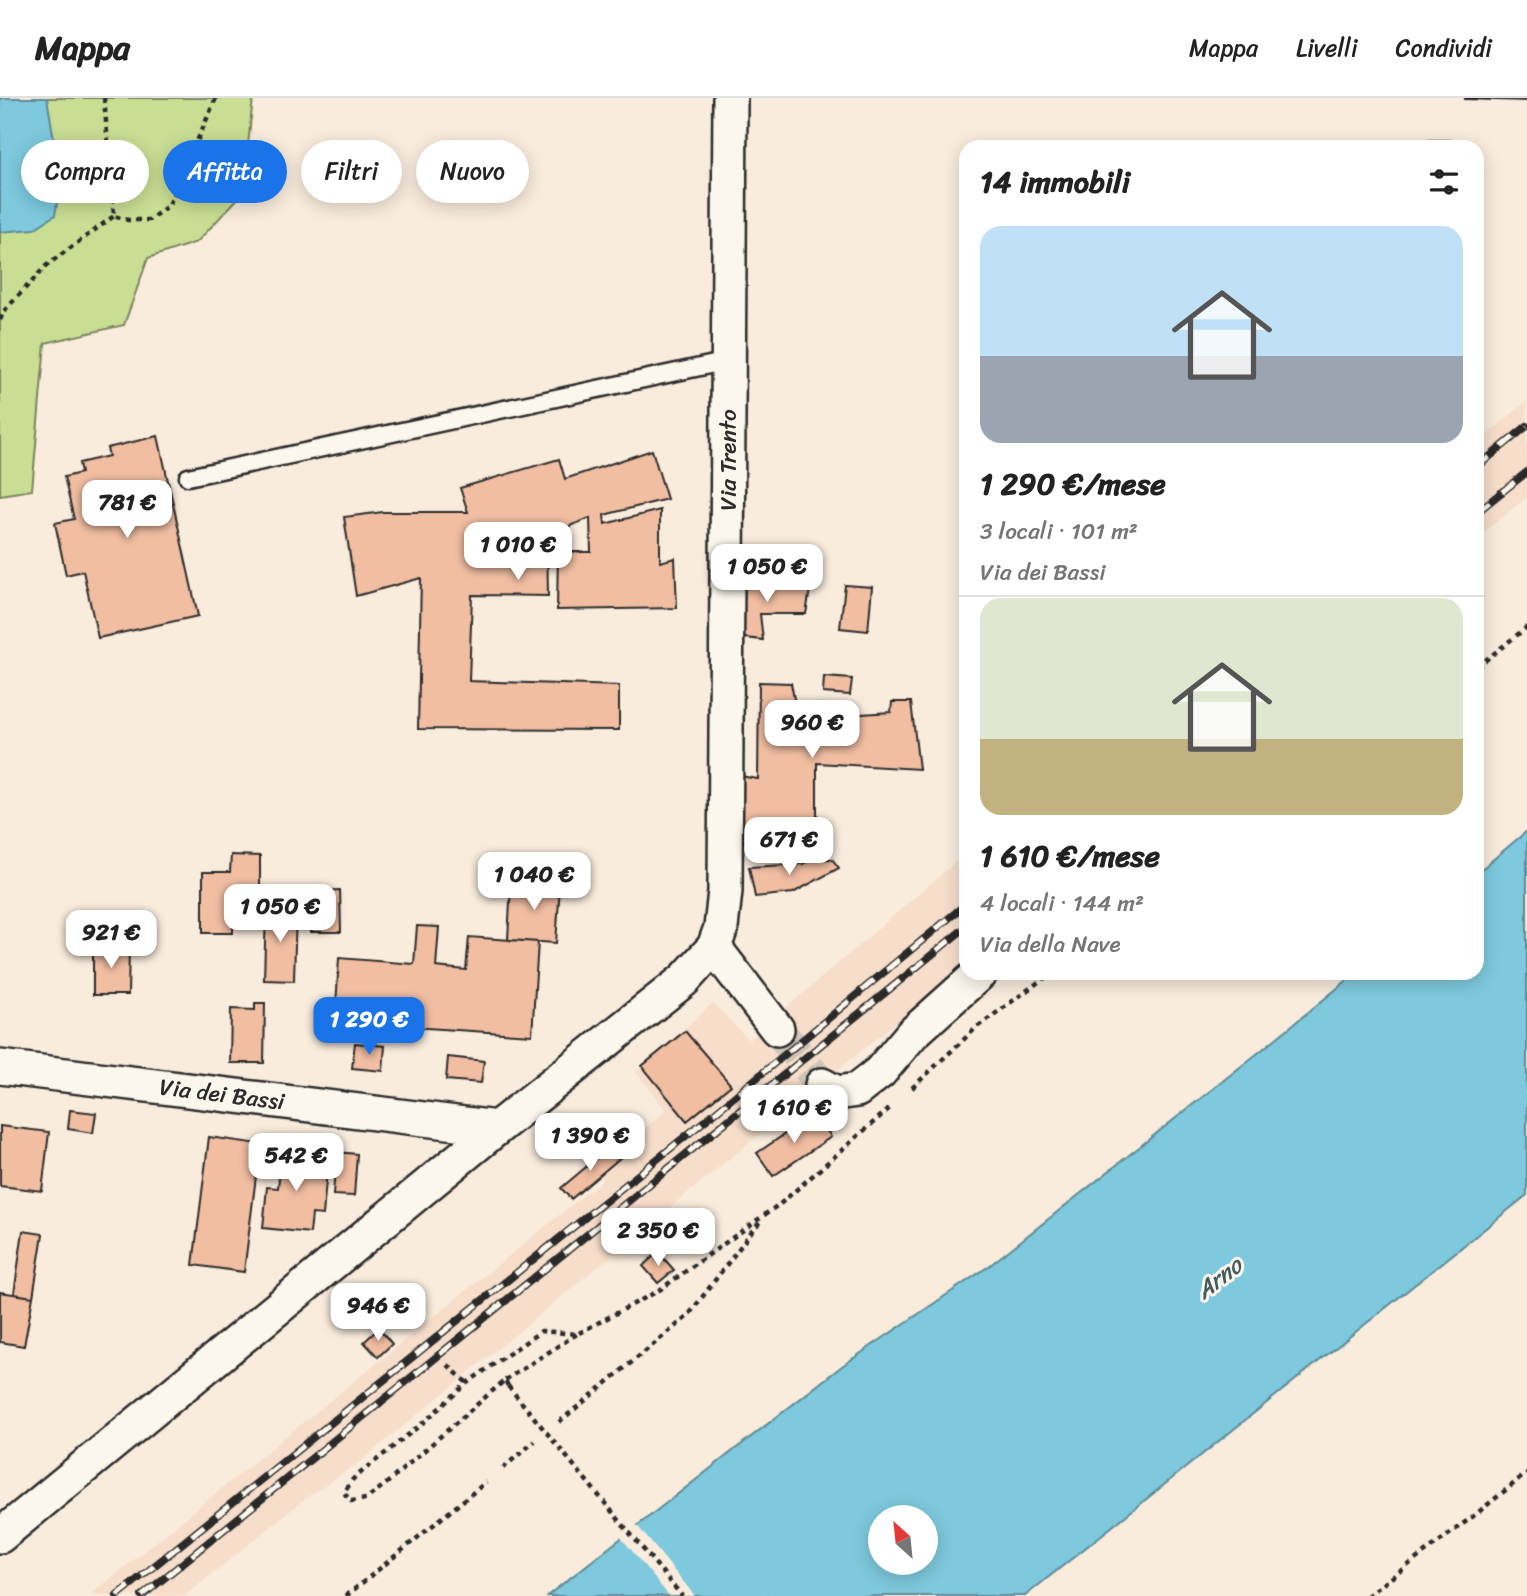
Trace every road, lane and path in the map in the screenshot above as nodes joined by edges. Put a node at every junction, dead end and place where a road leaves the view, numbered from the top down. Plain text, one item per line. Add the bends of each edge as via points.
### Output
1 (104, 98) edge
2 (216, 98) edge
3 (730, 98) edge
4 (114, 216) junction
5 (0, 320) edge
6 (728, 361) junction
7 (188, 477) dead end
8 (1527, 627) edge
9 (1484, 661) edge
10 (714, 947) junction
11 (972, 980) edge
12 (1041, 980) edge
13 (777, 1029) tunnel mouth
14 (0, 1067) edge
15 (822, 1085) tunnel mouth
16 (911, 1089) dead end
17 (891, 1107) dead end
18 (497, 1128) junction
19 (781, 1203) junction
20 (577, 1334) junction
21 (448, 1365) dead end
22 (505, 1380) junction
23 (467, 1382) junction
24 (559, 1422) dead end
25 (535, 1441) dead end
26 (503, 1468) dead end
27 (1527, 1474) edge
28 (486, 1482) dead end
29 (0, 1536) edge
30 (346, 1596) edge
31 (682, 1596) edge
32 (1367, 1596) edge

1 - 4 path
2 - 4 path via 169,205 149,220
3 - 6 street, Via Trento
4 - 5 path via 47,265
6 - 7 lane
6 - 10 street, Via Trento via 725,891
8 - 9 path
10 - 13 street
10 - 18 street via 684,981
11 - 15 street via 857,1090 837,1093
12 - 16 path via 977,1027
14 - 18 street, Via dei Bassi
17 - 19 path
18 - 29 street
19 - 20 path via 658,1291
19 - 24 path via 755,1227 688,1317
20 - 22 path
20 - 23 path via 541,1331
21 - 23 path
22 - 23 path via 387,1483 366,1499 351,1501 344,1493 352,1479
22 - 31 path, bridge
25 - 26 path
27 - 32 path
28 - 30 path

